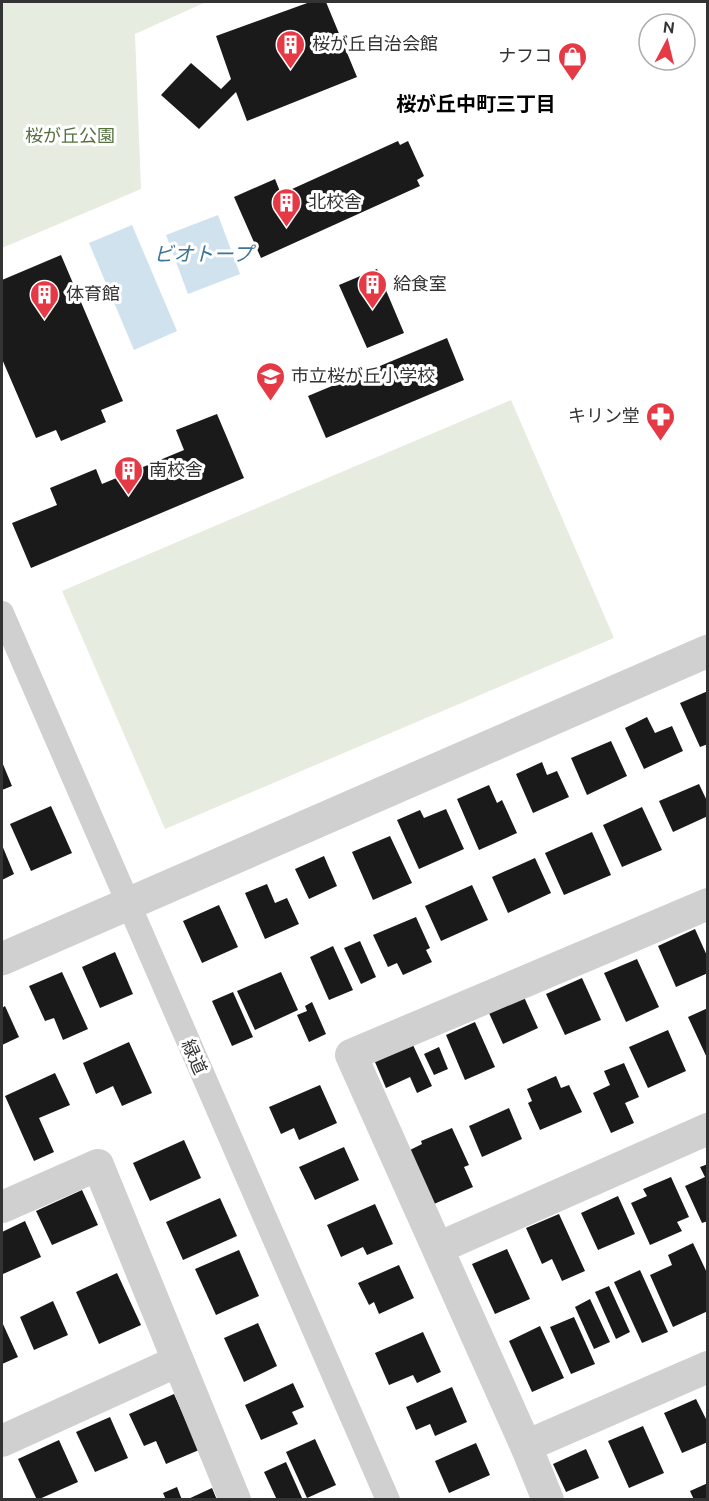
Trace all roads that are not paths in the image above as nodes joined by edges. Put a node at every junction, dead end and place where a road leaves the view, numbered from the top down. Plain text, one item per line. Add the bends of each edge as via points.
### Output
1 (2, 613) edge
2 (708, 651) edge
3 (127, 904) junction
4 (708, 904) edge
5 (2, 959) edge
6 (708, 1129) edge
7 (2, 1207) edge
8 (438, 1248) junction
9 (178, 1361) junction
10 (708, 1367) edge
11 (2, 1441) edge
12 (526, 1446) junction
13 (235, 1500) edge
14 (388, 1500) edge
15 (548, 1500) edge

1 - 3 street, 緑道
2 - 3 street
3 - 5 street
3 - 14 street, 緑道
4 - 8 street via 351,1055
6 - 8 street
7 - 9 street via 98,1166
8 - 12 street
9 - 11 street
9 - 13 street
10 - 12 street
12 - 15 street

